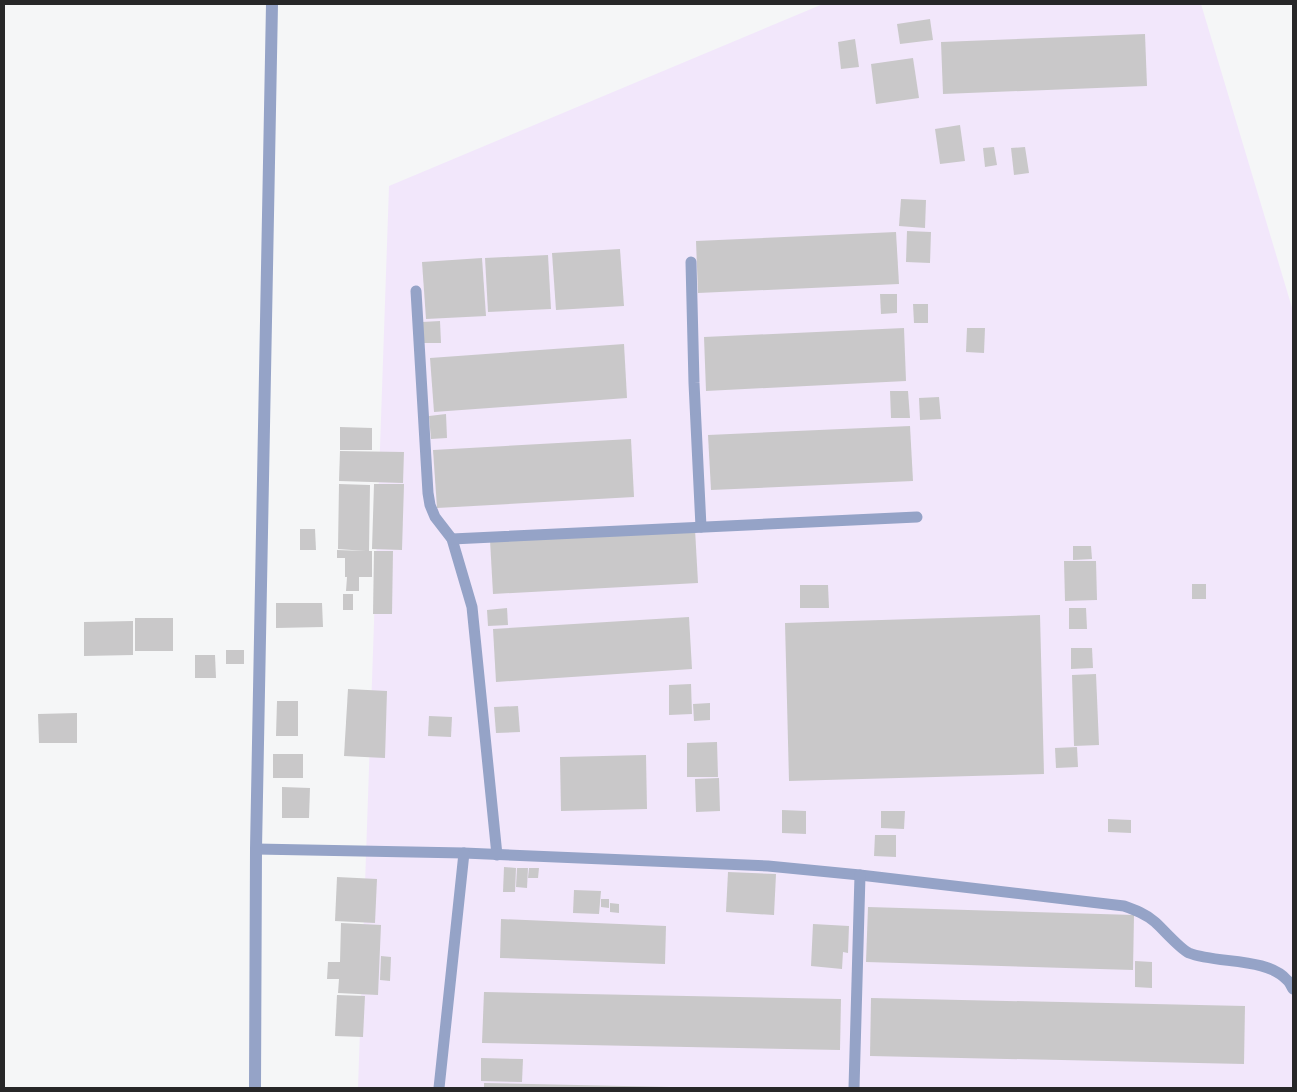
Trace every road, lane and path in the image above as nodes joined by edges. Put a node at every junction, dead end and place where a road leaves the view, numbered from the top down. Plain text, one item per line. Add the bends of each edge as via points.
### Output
1 (272, 4) edge
2 (690, 262) dead end
3 (416, 291) dead end
4 (917, 517) dead end
5 (701, 527) junction
6 (452, 539) junction
7 (256, 849) junction
8 (464, 853) junction
9 (497, 855) junction
10 (860, 875) junction
11 (1293, 989) edge
12 (255, 1088) edge
13 (439, 1088) edge
14 (854, 1088) edge

1 - 7 street
2 - 5 lane
3 - 6 lane via 428,493 434,517
4 - 5 lane
5 - 6 lane
6 - 9 lane via 472,608
7 - 8 lane
7 - 12 street
8 - 9 lane
8 - 13 lane
9 - 10 lane via 768,866
10 - 11 lane via 1124,906 1153,921 1187,952 1266,966 1288,980
10 - 14 lane

